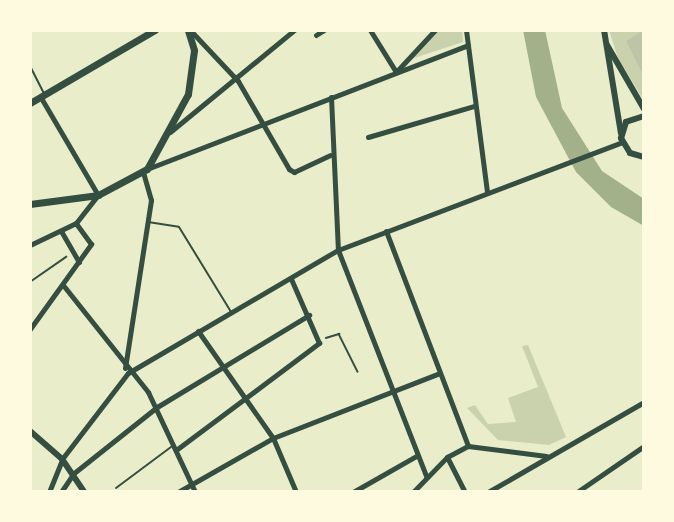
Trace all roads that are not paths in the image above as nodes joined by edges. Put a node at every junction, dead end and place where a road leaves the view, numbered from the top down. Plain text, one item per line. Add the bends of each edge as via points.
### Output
1 (145, 30) edge
2 (155, 30) edge
3 (189, 30) edge
4 (294, 30) edge
5 (324, 30) edge
6 (370, 30) edge
7 (435, 30) edge
8 (466, 30) edge
9 (604, 30) edge
10 (316, 35) dead end
11 (605, 39) junction
12 (468, 45) junction
13 (122, 49) junction
14 (30, 66) edge
15 (396, 72) junction
16 (238, 81) junction
17 (43, 96) junction
18 (331, 97) junction
19 (30, 103) edge
20 (474, 106) junction
21 (644, 109) edge
22 (644, 116) edge
23 (264, 123) junction
24 (170, 132) junction
25 (368, 137) dead end
26 (621, 138) junction
27 (330, 155) junction
28 (644, 157) edge
29 (145, 170) junction
30 (487, 192) junction
31 (98, 195) junction
32 (30, 204) edge
33 (148, 222) junction
34 (76, 223) junction
35 (61, 231) junction
36 (386, 231) junction
37 (30, 245) edge
38 (338, 250) junction
39 (79, 262) junction
40 (291, 279) junction
41 (63, 285) junction
42 (231, 312) junction
43 (309, 315) junction
44 (30, 329) edge
45 (198, 331) junction
46 (224, 367) junction
47 (127, 371) junction
48 (437, 374) junction
49 (390, 393) junction
50 (247, 400) junction
51 (644, 402) edge
52 (157, 407) junction
53 (31, 434) edge
54 (273, 438) junction
55 (468, 446) junction
56 (643, 447) edge
57 (175, 448) junction
58 (416, 456) junction
59 (547, 456) junction
60 (447, 457) junction
61 (62, 459) junction
62 (74, 473) junction
63 (426, 476) junction
64 (191, 485) junction
65 (116, 488) dead end
66 (49, 492) edge
67 (61, 492) edge
68 (84, 492) edge
69 (178, 492) edge
70 (195, 492) edge
71 (296, 492) edge
72 (353, 492) edge
73 (413, 492) edge
74 (465, 492) edge
75 (488, 492) edge
76 (577, 492) edge

1 - 13 main road
2 - 13 main road
3 - 16 street
3 - 24 main road via 194,68
4 - 16 street
5 - 10 street
6 - 15 street
7 - 15 street
8 - 12 street
9 - 11 street
11 - 21 street
11 - 26 street
12 - 15 street
12 - 20 street
13 - 17 main road
14 - 17 lane
15 - 18 street
16 - 23 street
16 - 24 street
17 - 19 main road
17 - 31 street
18 - 23 street
18 - 27 street
20 - 25 street
20 - 30 street
22 - 26 street via 632,118
23 - 27 street via 284,162 294,172
23 - 29 street
24 - 29 main road
26 - 28 street via 630,153
26 - 30 street via 597,152
27 - 38 street
29 - 31 main road
29 - 33 street via 149,185
30 - 36 street
31 - 32 main road
31 - 34 street
33 - 42 lane via 179,227
33 - 47 street
34 - 35 street
34 - 39 street via 91,244
35 - 37 street
35 - 39 street
36 - 38 street
36 - 48 street
38 - 40 street
38 - 49 street
39 - 41 street
40 - 42 street
40 - 43 street
41 - 44 street
41 - 47 street
42 - 45 street
43 - 46 street
43 - 50 street via 320,340
45 - 46 street
45 - 47 street
46 - 50 street
46 - 52 street
47 - 52 street
47 - 61 street
48 - 49 street
48 - 55 street
49 - 54 street
49 - 58 street
50 - 54 street
50 - 57 street
51 - 59 street
52 - 57 street
52 - 62 street
53 - 61 street
54 - 64 street
54 - 71 street
55 - 59 street
55 - 60 street
56 - 76 street
57 - 64 street
57 - 65 lane
58 - 63 street
58 - 72 street
59 - 75 street
60 - 63 street
60 - 74 street
61 - 62 street
61 - 66 street
62 - 67 street
62 - 68 street
63 - 73 street
64 - 69 street
64 - 70 street

